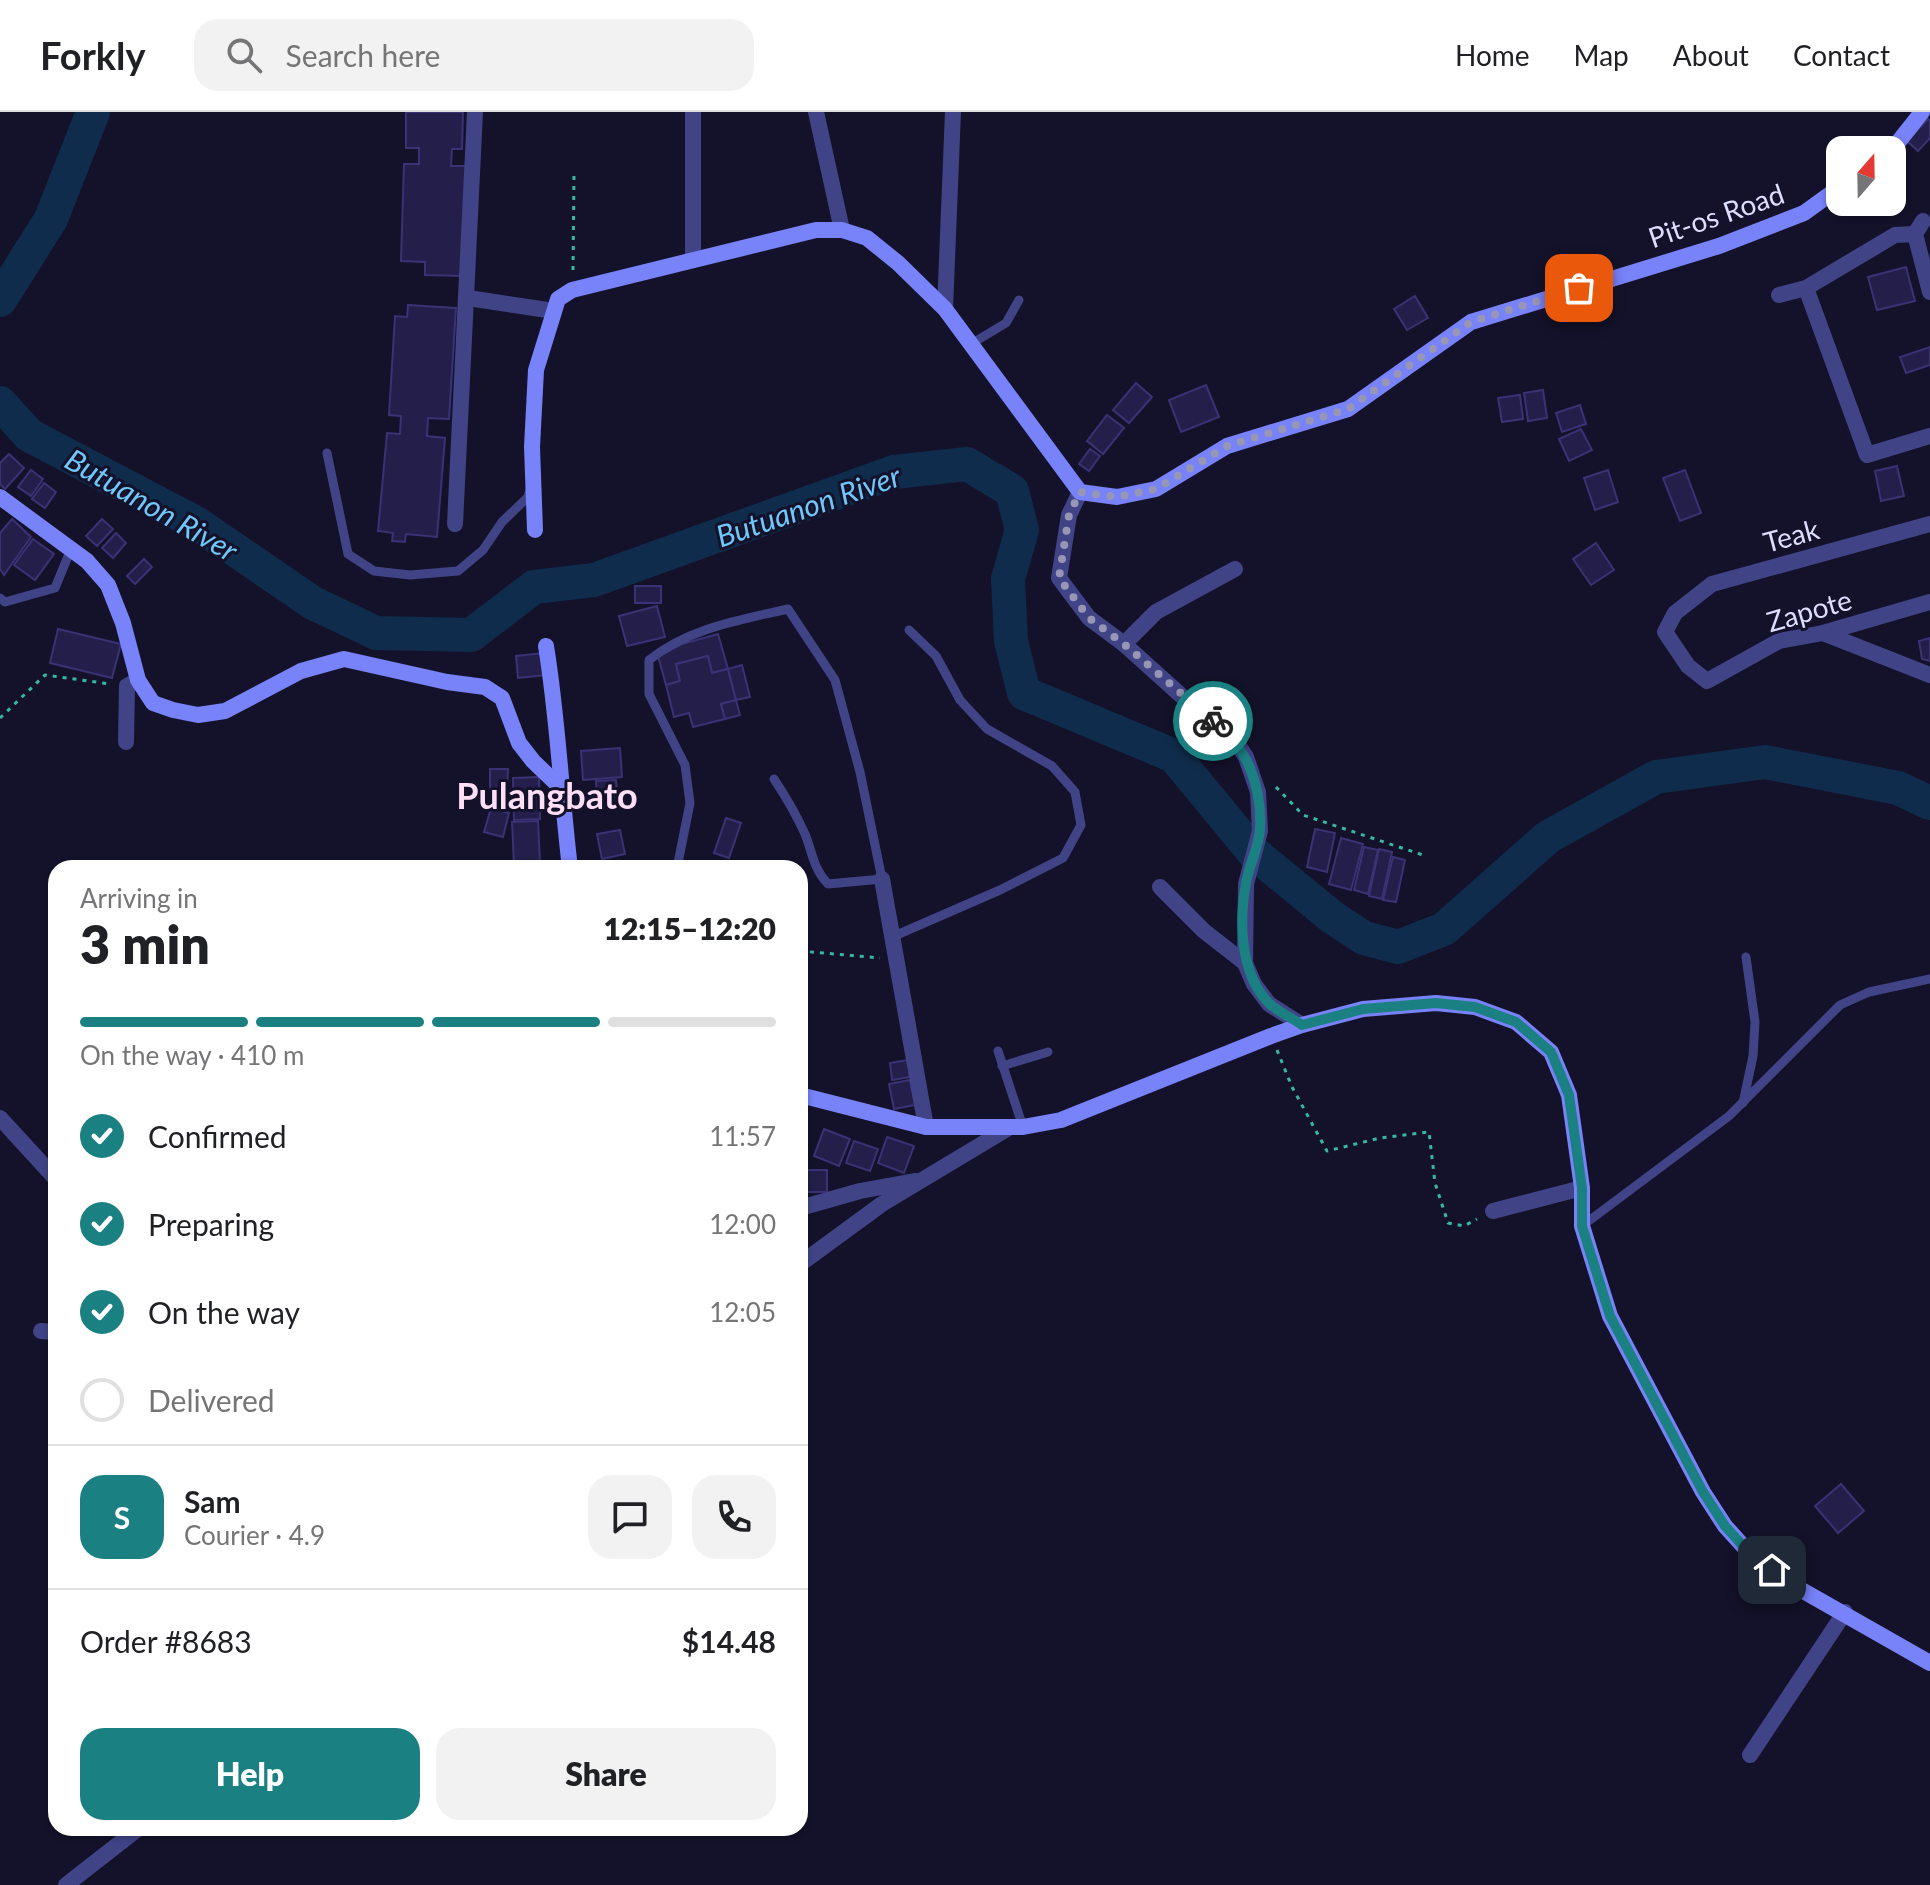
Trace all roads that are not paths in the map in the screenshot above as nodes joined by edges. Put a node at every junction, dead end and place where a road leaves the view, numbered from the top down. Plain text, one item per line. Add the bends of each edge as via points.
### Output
1 (475, 112) edge
2 (693, 112) edge
3 (816, 112) edge
4 (953, 112) edge
5 (1922, 112) edge
6 (1903, 136) edge
7 (1826, 197) edge
8 (842, 230) junction
9 (693, 259) junction
10 (1806, 288) junction
11 (1930, 292) edge
12 (1779, 295) dead end
13 (468, 298) junction
14 (1019, 300) dead end
15 (945, 309) junction
16 (554, 311) junction
17 (971, 344) junction
18 (1930, 436) edge
19 (327, 453) dead end
20 (533, 483) junction
21 (1080, 492) junction
22 (0, 497) edge
23 (455, 524) dead end
24 (1930, 524) edge
25 (535, 530) dead end
26 (71, 549) junction
27 (1235, 569) dead end
28 (0, 598) edge
29 (1930, 602) edge
30 (909, 630) dead end
31 (1823, 633) junction
32 (1124, 644) junction
33 (546, 646) dead end
34 (1930, 675) edge
35 (1707, 681) joint
36 (133, 683) junction
37 (126, 742) dead end
38 (774, 779) dead end
39 (560, 787) junction
40 (569, 860) edge
41 (679, 860) edge
42 (882, 879) junction
43 (1160, 887) dead end
44 (892, 937) junction
45 (1746, 957) dead end
46 (1245, 963) junction
47 (1930, 979) edge
48 (1302, 1025) junction
49 (998, 1051) dead end
50 (1048, 1052) dead end
51 (1002, 1066) junction
52 (808, 1097) edge
53 (1743, 1103) junction
54 (0, 1118) edge
55 (926, 1127) junction
56 (1015, 1128) junction
57 (48, 1170) edge
58 (922, 1180) junction
59 (1582, 1188) junction
60 (808, 1206) edge
61 (1493, 1211) road end
62 (1582, 1226) junction
63 (808, 1258) edge
64 (1845, 1612) junction
65 (1930, 1663) edge
66 (1750, 1755) dead end
67 (129, 1836) edge
68 (66, 1885) edge

1 - 13 street
2 - 9 street
3 - 8 street
4 - 15 street
5 - 6 street
7 - 21 street, Pit-os Road via 1804,213 1719,246 1471,322 1348,409 1227,446 1156,489 1117,497
8 - 9 street via 816,230
8 - 15 street via 867,238
9 - 16 street via 572,290 558,299
10 - 11 street via 1895,235 1919,228
10 - 12 street
10 - 18 street via 1867,455
13 - 16 street
13 - 23 street
14 - 17 lane via 1006,323
15 - 17 street
16 - 20 street via 536,370
17 - 21 street
19 - 20 lane via 348,554 374,571 458,571 483,550 528,497
20 - 25 street
21 - 32 street via 1069,515 1059,578 1089,618
22 - 26 street
24 - 35 street, Teak via 1712,584 1675,613 1665,632 1688,666
26 - 28 lane via 55,588 5,602
26 - 36 street via 108,585 123,623
27 - 32 street via 1156,612
29 - 31 street, Zapote
30 - 44 lane via 936,656 960,700 987,729 1052,766 1075,792 1081,825 1063,858
31 - 34 street
31 - 35 street, Zapote via 1779,641
32 - 46 street via 1230,733 1246,757 1258,792 1260,831 1246,884
33 - 39 street via 561,753
36 - 37 street
36 - 39 street via 153,703 198,715 225,711 301,671 344,659 485,687 502,698 519,743
38 - 42 lane via 806,836 816,872 828,884
39 - 40 street
41 - 42 lane via 690,803 685,765 649,694 649,660 706,628 788,609 835,680
42 - 44 street
43 - 46 street
44 - 55 street
45 - 53 lane via 1755,1022
46 - 48 street via 1269,1004
47 - 53 lane via 1869,992 1840,1005
48 - 56 street via 1061,1120
48 - 59 street via 1363,1009 1436,1003 1475,1007 1516,1022 1551,1052 1569,1095
49 - 51 lane
50 - 51 lane
51 - 56 lane
52 - 55 street
53 - 62 lane
54 - 57 street
55 - 56 street
56 - 58 street
58 - 60 street
58 - 63 street
59 - 61 street
59 - 62 street
62 - 64 street via 1610,1316 1725,1526 1753,1557
64 - 65 street
64 - 66 street
67 - 68 street

